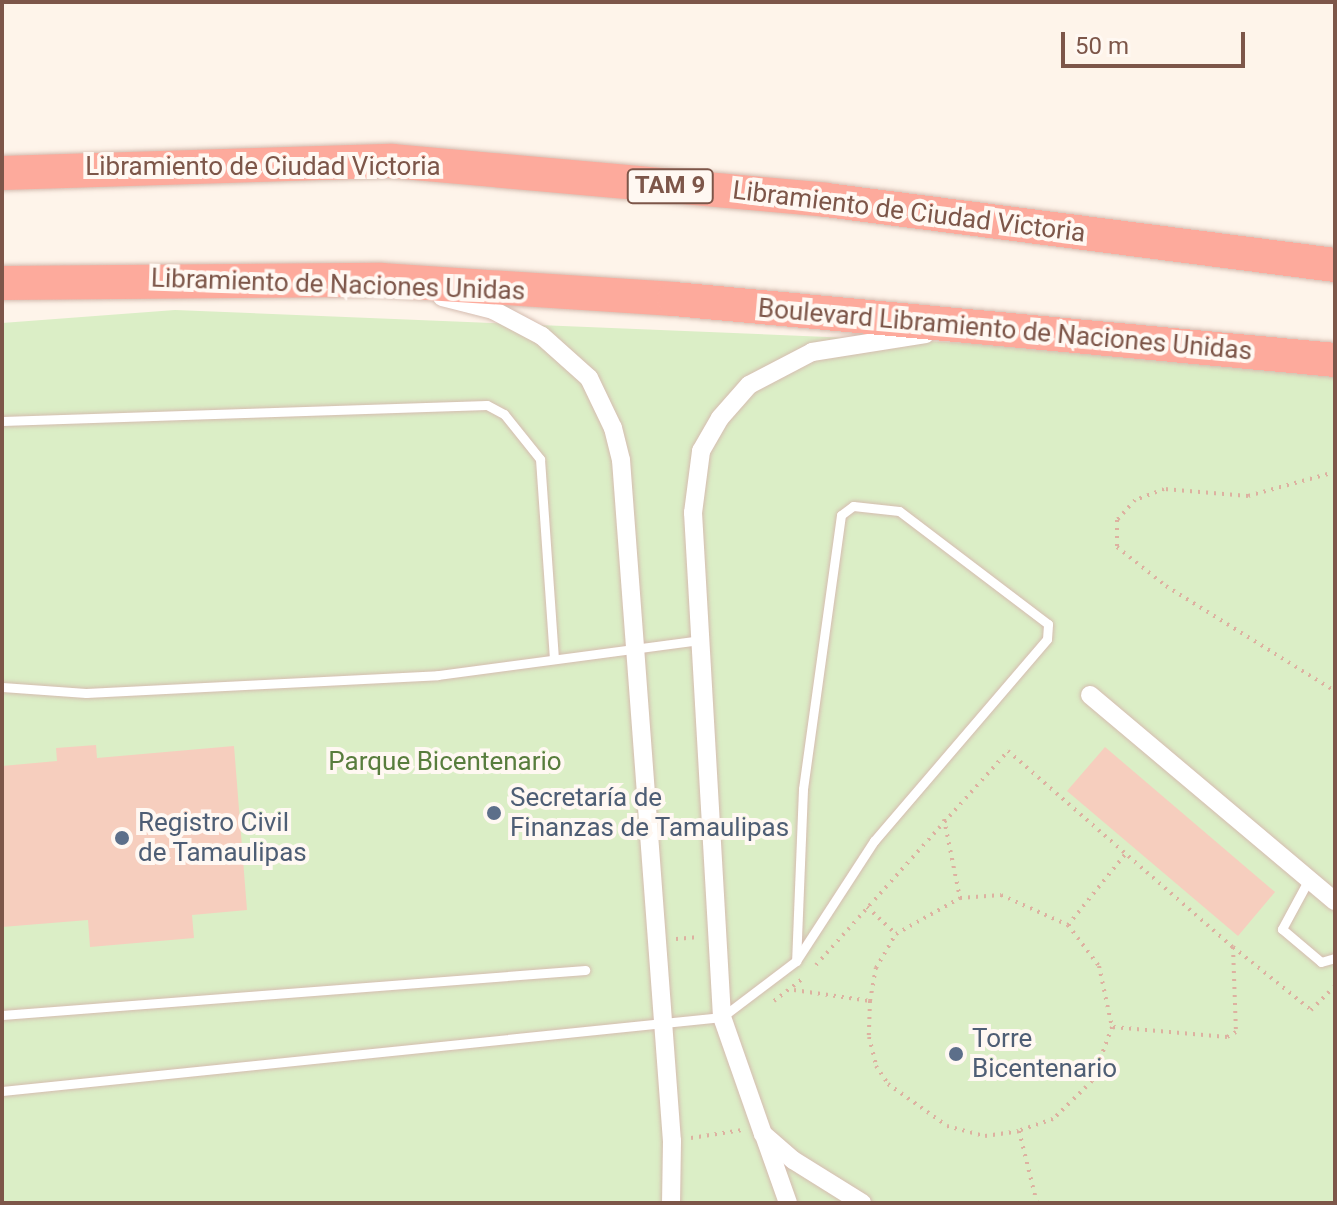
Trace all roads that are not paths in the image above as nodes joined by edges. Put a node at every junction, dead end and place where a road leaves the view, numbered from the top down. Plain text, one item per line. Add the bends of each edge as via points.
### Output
1 (2, 173) edge
2 (1335, 265) edge
3 (381, 280) junction
4 (2, 283) edge
5 (674, 299) joint
6 (970, 329) junction
7 (1335, 360) edge
8 (2, 421) edge
9 (701, 640) junction
10 (635, 645) junction
11 (554, 657) junction
12 (2, 687) edge
13 (1090, 695) dead end
14 (1309, 879) junction
15 (1335, 901) edge
16 (1335, 958) edge
17 (796, 961) junction
18 (585, 970) dead end
19 (2, 1015) edge
20 (722, 1017) junction
21 (663, 1025) junction
22 (2, 1091) edge
23 (762, 1130) junction
24 (671, 1203) edge
25 (788, 1203) edge
26 (862, 1203) edge

1 - 2 highway, Libramiento de Ciudad Victoria / TAM 9 via 392,161 826,200
3 - 4 highway, Libramiento de Naciones Unidas
3 - 5 highway, Libramiento de Naciones Unidas
3 - 10 street via 493,310 542,336 589,378 606,405 621,460
5 - 6 highway, Boulevard Libramiento de Naciones Unidas
6 - 7 highway, Boulevard Libramiento de Naciones Unidas
6 - 9 street via 812,352 749,385 729,407 701,451 693,513
8 - 11 lane via 487,405 504,414 540,459
9 - 10 lane
9 - 20 street
10 - 11 lane
10 - 21 street
11 - 12 lane via 438,675 86,693
13 - 14 street
14 - 15 street
14 - 16 lane via 1281,925 1321,962
17 - 17 lane via 874,841 1047,639 1048,624 899,511 853,506 841,515 803,789
17 - 20 lane
18 - 19 lane
20 - 21 lane
20 - 23 street
21 - 22 lane
21 - 24 street
23 - 25 street
23 - 26 street via 793,1160

